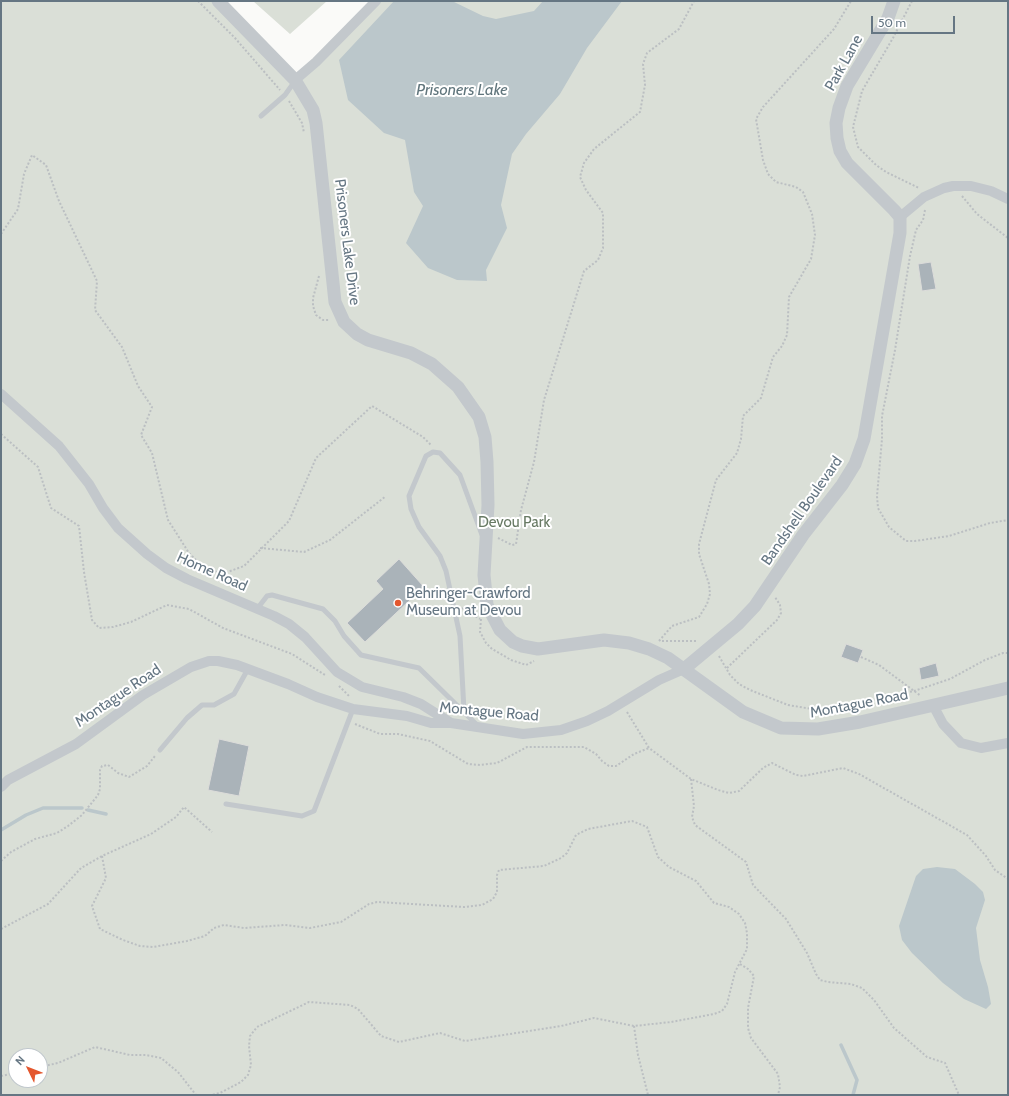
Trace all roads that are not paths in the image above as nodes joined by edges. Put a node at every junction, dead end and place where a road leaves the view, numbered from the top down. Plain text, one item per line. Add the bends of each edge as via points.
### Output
1 (218, 1) edge
2 (376, 1) edge
3 (894, 1) edge
4 (295, 80) junction
5 (261, 116) dead end
6 (1008, 199) edge
7 (900, 217) junction
8 (1, 394) edge
9 (481, 524) junction
10 (257, 609) junction
11 (248, 669) junction
12 (684, 669) junction
13 (1008, 688) edge
14 (933, 705) junction
15 (353, 709) junction
16 (464, 711) junction
17 (451, 723) junction
18 (480, 728) junction
19 (1008, 743) edge
20 (160, 750) road end
21 (1, 787) edge
22 (226, 804) dead end

1 - 4 street, Prisoners Lake Drive
2 - 4 street
3 - 7 street, Park Lane via 888,18 847,86 836,123 840,151 847,163
4 - 5 lane via 285,95
4 - 9 street, Prisoners Lake Drive via 310,104 316,123 332,277 339,314 357,334 368,340 411,353 432,364 468,399 485,437 487,462
6 - 7 street via 971,186 953,186 924,197
7 - 12 street, Bandshell Boulevard via 900,233 868,420 855,464 755,606
8 - 10 street, Home Road via 59,446 89,484 107,513 130,540 166,568
9 - 12 street, Prisoners Lake Drive via 486,544 484,575 487,605 500,630 513,642 538,649 604,640 629,643 657,652
9 - 16 lane via 460,475 440,453 433,452 426,456 409,496 419,527 440,556 446,572 460,636
10 - 16 lane via 267,596 272,595 323,609 361,655 419,668
10 - 17 street, Home Road via 289,624 305,637 337,672 362,687 403,697
11 - 15 street, Montague Road
11 - 20 lane via 234,694 214,705 202,706 187,718
11 - 21 street, Montague Road via 218,661 191,667 143,695 76,744 8,780
12 - 14 street, Montague Road via 743,712 781,728 818,729
12 - 18 street, Montague Road via 587,721 561,730 523,734
13 - 14 street, Montague Road
14 - 19 street via 943,724 961,744 980,748
15 - 17 street, Montague Road via 407,716 431,723
15 - 22 lane via 314,812 302,816
16 - 18 lane
17 - 18 street, Montague Road

